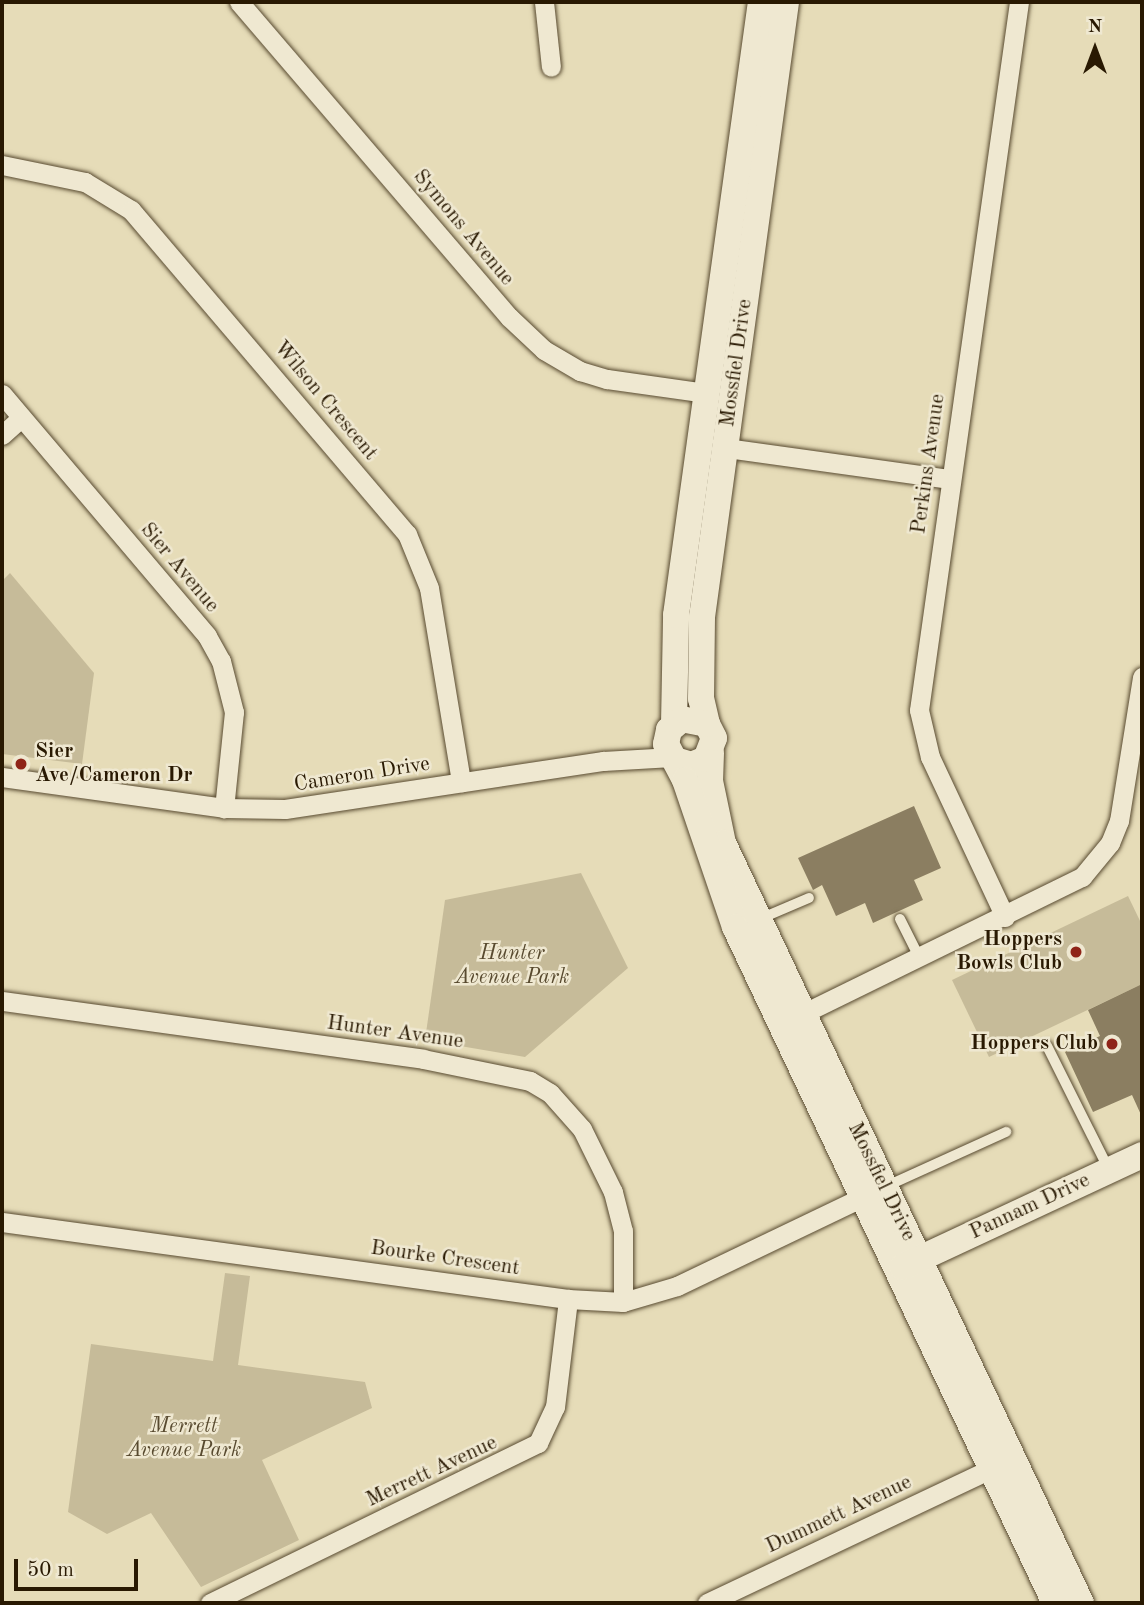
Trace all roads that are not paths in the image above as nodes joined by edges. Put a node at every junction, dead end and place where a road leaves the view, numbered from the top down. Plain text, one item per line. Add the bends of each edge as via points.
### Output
1 (239, 2) edge
2 (544, 2) edge
3 (761, 2) edge
4 (786, 2) edge
5 (1019, 2) edge
6 (551, 67) dead end
7 (2, 165) edge
8 (2, 394) edge
9 (719, 396) junction
10 (21, 418) junction
11 (2, 435) edge
12 (713, 445) junction
13 (950, 480) junction
14 (1142, 677) edge
15 (707, 724) junction
16 (1139, 726) edge
17 (672, 727) junction
18 (711, 753) junction
19 (674, 758) junction
20 (603, 761) junction
21 (2, 778) edge
22 (461, 782) junction
23 (224, 808) junction
24 (809, 898) dead end
25 (1005, 917) junction
26 (900, 919) dead end
27 (758, 920) junction
28 (919, 957) junction
29 (2, 1001) edge
30 (792, 1018) junction
31 (1047, 1046) dead end
32 (1006, 1132) dead end
33 (1142, 1154) edge
34 (1109, 1170) junction
35 (873, 1192) junction
36 (2, 1223) edge
37 (908, 1265) junction
38 (568, 1299) junction
39 (623, 1302) junction
40 (1000, 1464) junction
41 (210, 1603) edge
42 (707, 1603) edge
43 (1055, 1603) edge
44 (1080, 1603) edge

1 - 9 street, Symons Avenue via 509,317 544,350 580,371 607,379
2 - 6 street
3 - 9 street, Mossfiel Drive
4 - 9 street, Mossfiel Drive
5 - 13 street, Perkins Avenue
7 - 22 street, Wilson Crescent via 85,182 131,210 407,534 429,588
8 - 10 street, Sier Avenue
9 - 12 street, Mossfiel Drive
10 - 11 street
10 - 23 street, Sier Avenue via 188,612 221,661 234,712
12 - 13 street
12 - 15 street, Mossfiel Drive via 700,680
12 - 17 street, Mossfiel Drive via 676,615
13 - 25 street, Perkins Avenue via 920,725
14 - 16 street
15 - 17 street via 690,718
15 - 18 street via 714,738
16 - 25 street via 1124,805 1110,843 1066,889
17 - 19 street
17 - 20 street, Cameron Drive via 659,741
18 - 19 street via 699,764
18 - 27 street, Mossfiel Drive via 710,781 723,844
19 - 20 street, Cameron Drive
19 - 30 street, Mossfiel Drive via 735,927
20 - 22 street, Cameron Drive
21 - 23 street, Cameron Drive
22 - 23 street, Cameron Drive via 322,807
24 - 27 lane
25 - 28 street
26 - 28 lane
27 - 30 street, Mossfiel Drive
28 - 30 street
29 - 39 street, Hunter Avenue via 423,1059 530,1081 550,1093 582,1129 613,1192 623,1231
30 - 35 street, Mossfiel Drive
31 - 34 lane
32 - 35 lane
33 - 34 street, Pannam Drive
34 - 37 street, Pannam Drive
35 - 37 street, Mossfiel Drive
35 - 39 street, Bourke Crescent via 677,1286
36 - 38 street, Bourke Crescent
37 - 40 street, Mossfiel Drive
38 - 39 street, Bourke Crescent
38 - 41 street, Merrett Avenue via 555,1408 538,1443
40 - 42 street, Dummett Avenue
40 - 43 street, Mossfiel Drive
40 - 44 street, Mossfiel Drive

